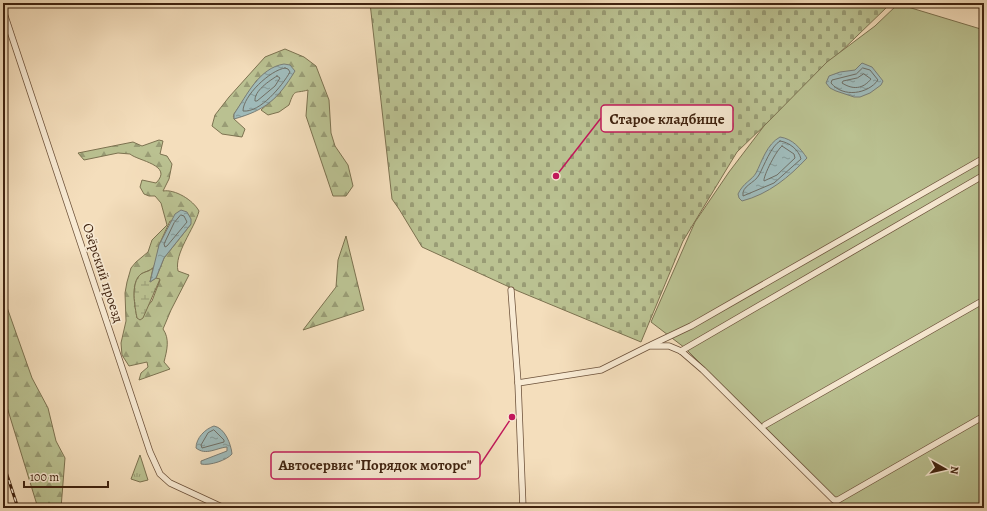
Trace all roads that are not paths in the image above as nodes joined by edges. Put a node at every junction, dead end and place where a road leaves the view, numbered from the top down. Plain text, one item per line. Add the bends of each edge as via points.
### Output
1 (3, 10) edge
2 (984, 158) edge
3 (984, 175) edge
4 (511, 290) dead end
5 (984, 300) edge
6 (649, 346) junction
7 (681, 350) junction
8 (518, 383) junction
9 (984, 416) edge
10 (765, 425) dead end
11 (224, 508) edge
12 (523, 508) edge

1 - 11 street, Озёрский проезд via 160,474 170,483
2 - 6 street via 691,326
3 - 7 street
4 - 8 street
5 - 10 street
6 - 7 street via 669,346
6 - 8 street via 601,370
7 - 9 street via 748,412 834,500
8 - 12 street

